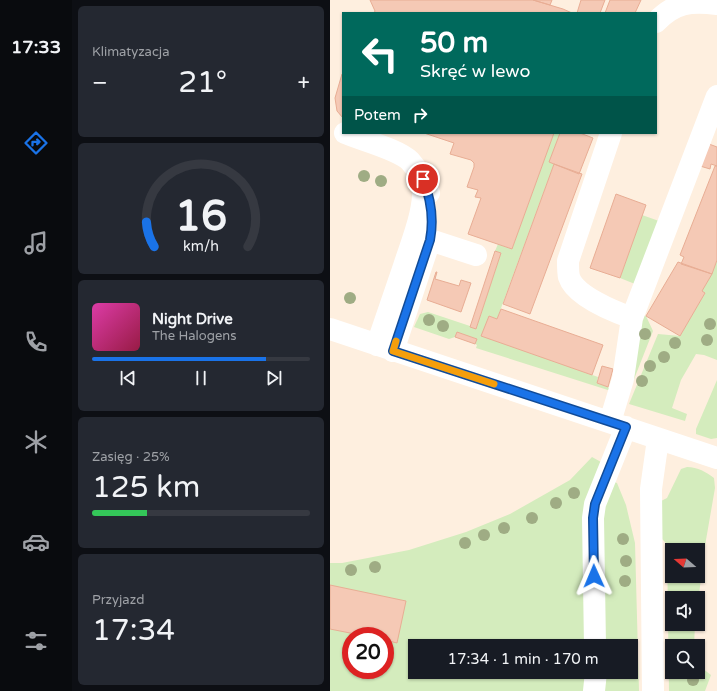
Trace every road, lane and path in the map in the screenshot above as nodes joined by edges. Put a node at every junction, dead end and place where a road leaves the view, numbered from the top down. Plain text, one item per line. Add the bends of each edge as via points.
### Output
1 (717, 4) edge
2 (657, 21) edge
3 (717, 96) edge
4 (330, 126) edge
5 (342, 132) edge
6 (347, 134) edge
7 (611, 134) edge
8 (423, 179) junction
9 (430, 240) junction
10 (476, 255) dead end
11 (632, 318) junction
12 (330, 329) edge
13 (385, 348) junction
14 (618, 425) junction
15 (658, 439) junction
16 (717, 458) edge
17 (595, 639) edge
18 (595, 679) edge
19 (594, 691) edge
20 (654, 691) edge

1 - 2 street via 684,3 669,10
3 - 11 street
4 - 5 street
6 - 8 street via 409,160
7 - 11 street via 568,261 569,277 582,293 616,313
8 - 9 street via 429,193 432,216
8 - 13 street via 425,193 421,211
9 - 10 street
9 - 13 street
11 - 14 street
12 - 13 street
13 - 14 street
14 - 15 street
14 - 17 street via 593,518
15 - 16 street
15 - 20 street via 651,489
18 - 19 street

